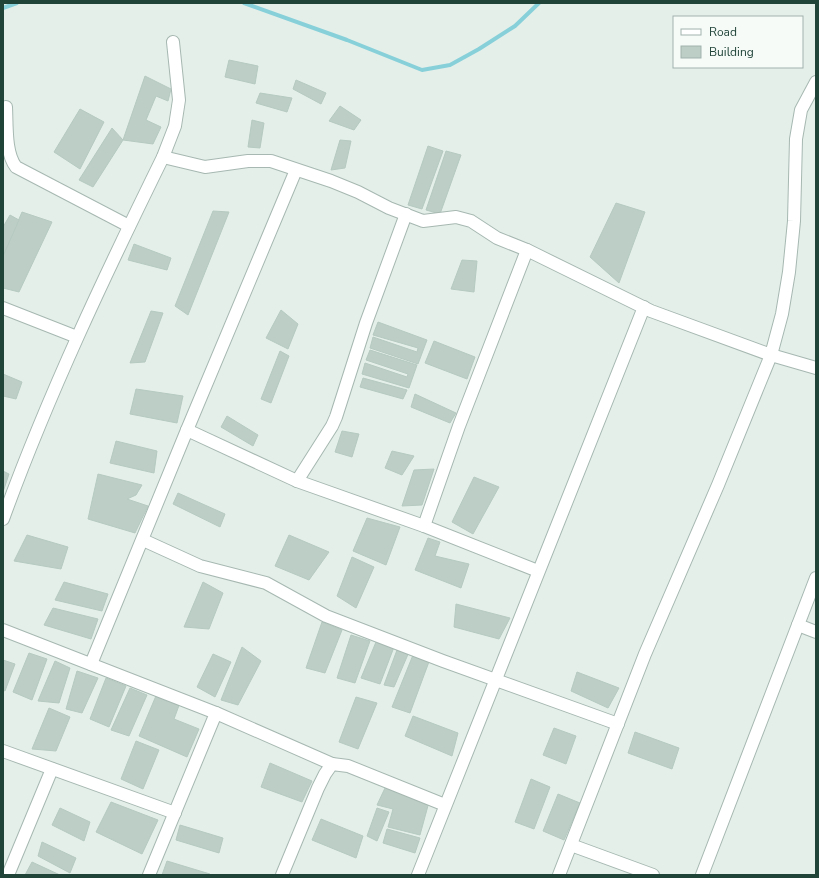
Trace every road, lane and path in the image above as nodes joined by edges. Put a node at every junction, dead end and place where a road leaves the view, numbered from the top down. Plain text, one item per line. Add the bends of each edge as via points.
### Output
1 (173, 42) dead end
2 (816, 82) edge
3 (6, 106) dead end
4 (163, 157) junction
5 (296, 170) junction
6 (406, 214) junction
7 (129, 226) junction
8 (527, 250) junction
9 (644, 307) junction
10 (3, 308) edge
11 (77, 338) junction
12 (771, 355) junction
13 (816, 368) edge
14 (187, 430) junction
15 (297, 481) junction
16 (3, 519) edge
17 (424, 526) junction
18 (143, 540) junction
19 (538, 571) junction
20 (816, 578) edge
21 (798, 625) junction
22 (3, 630) edge
23 (816, 632) edge
24 (92, 664) junction
25 (496, 680) junction
26 (216, 713) junction
27 (618, 724) junction
28 (3, 751) edge
29 (332, 764) junction
30 (52, 769) junction
31 (445, 805) junction
32 (175, 813) junction
33 (571, 845) junction
34 (8, 875) edge
35 (149, 875) edge
36 (282, 875) edge
37 (418, 875) edge
38 (559, 875) edge
39 (653, 875) edge
40 (702, 875) edge

1 - 4 street via 179,100 174,126
2 - 12 street via 801,110 796,139 794,221 789,272 782,314
3 - 7 street via 9,153 16,168
4 - 5 street via 205,167 248,161 271,161
4 - 7 street
5 - 6 street via 331,181
5 - 14 street
6 - 8 street via 423,221 456,217 471,220 497,238
6 - 15 street via 366,323 336,417
7 - 11 street
8 - 9 street
8 - 17 street via 459,426
9 - 12 street
9 - 19 street
10 - 11 street
11 - 16 street via 20,471
12 - 13 street
12 - 27 street
14 - 15 street
14 - 18 street
15 - 17 street
17 - 19 street
18 - 24 street
18 - 25 street via 200,566 266,583 326,616
19 - 25 street
20 - 21 street
21 - 23 street
21 - 40 street
22 - 24 street
24 - 26 street
25 - 27 street
25 - 31 street
26 - 29 street
26 - 32 street
27 - 33 street
28 - 30 street
29 - 31 street via 348,766
29 - 36 street via 324,774
30 - 32 street
30 - 34 street
31 - 37 street
32 - 35 street
33 - 38 street
33 - 39 street

